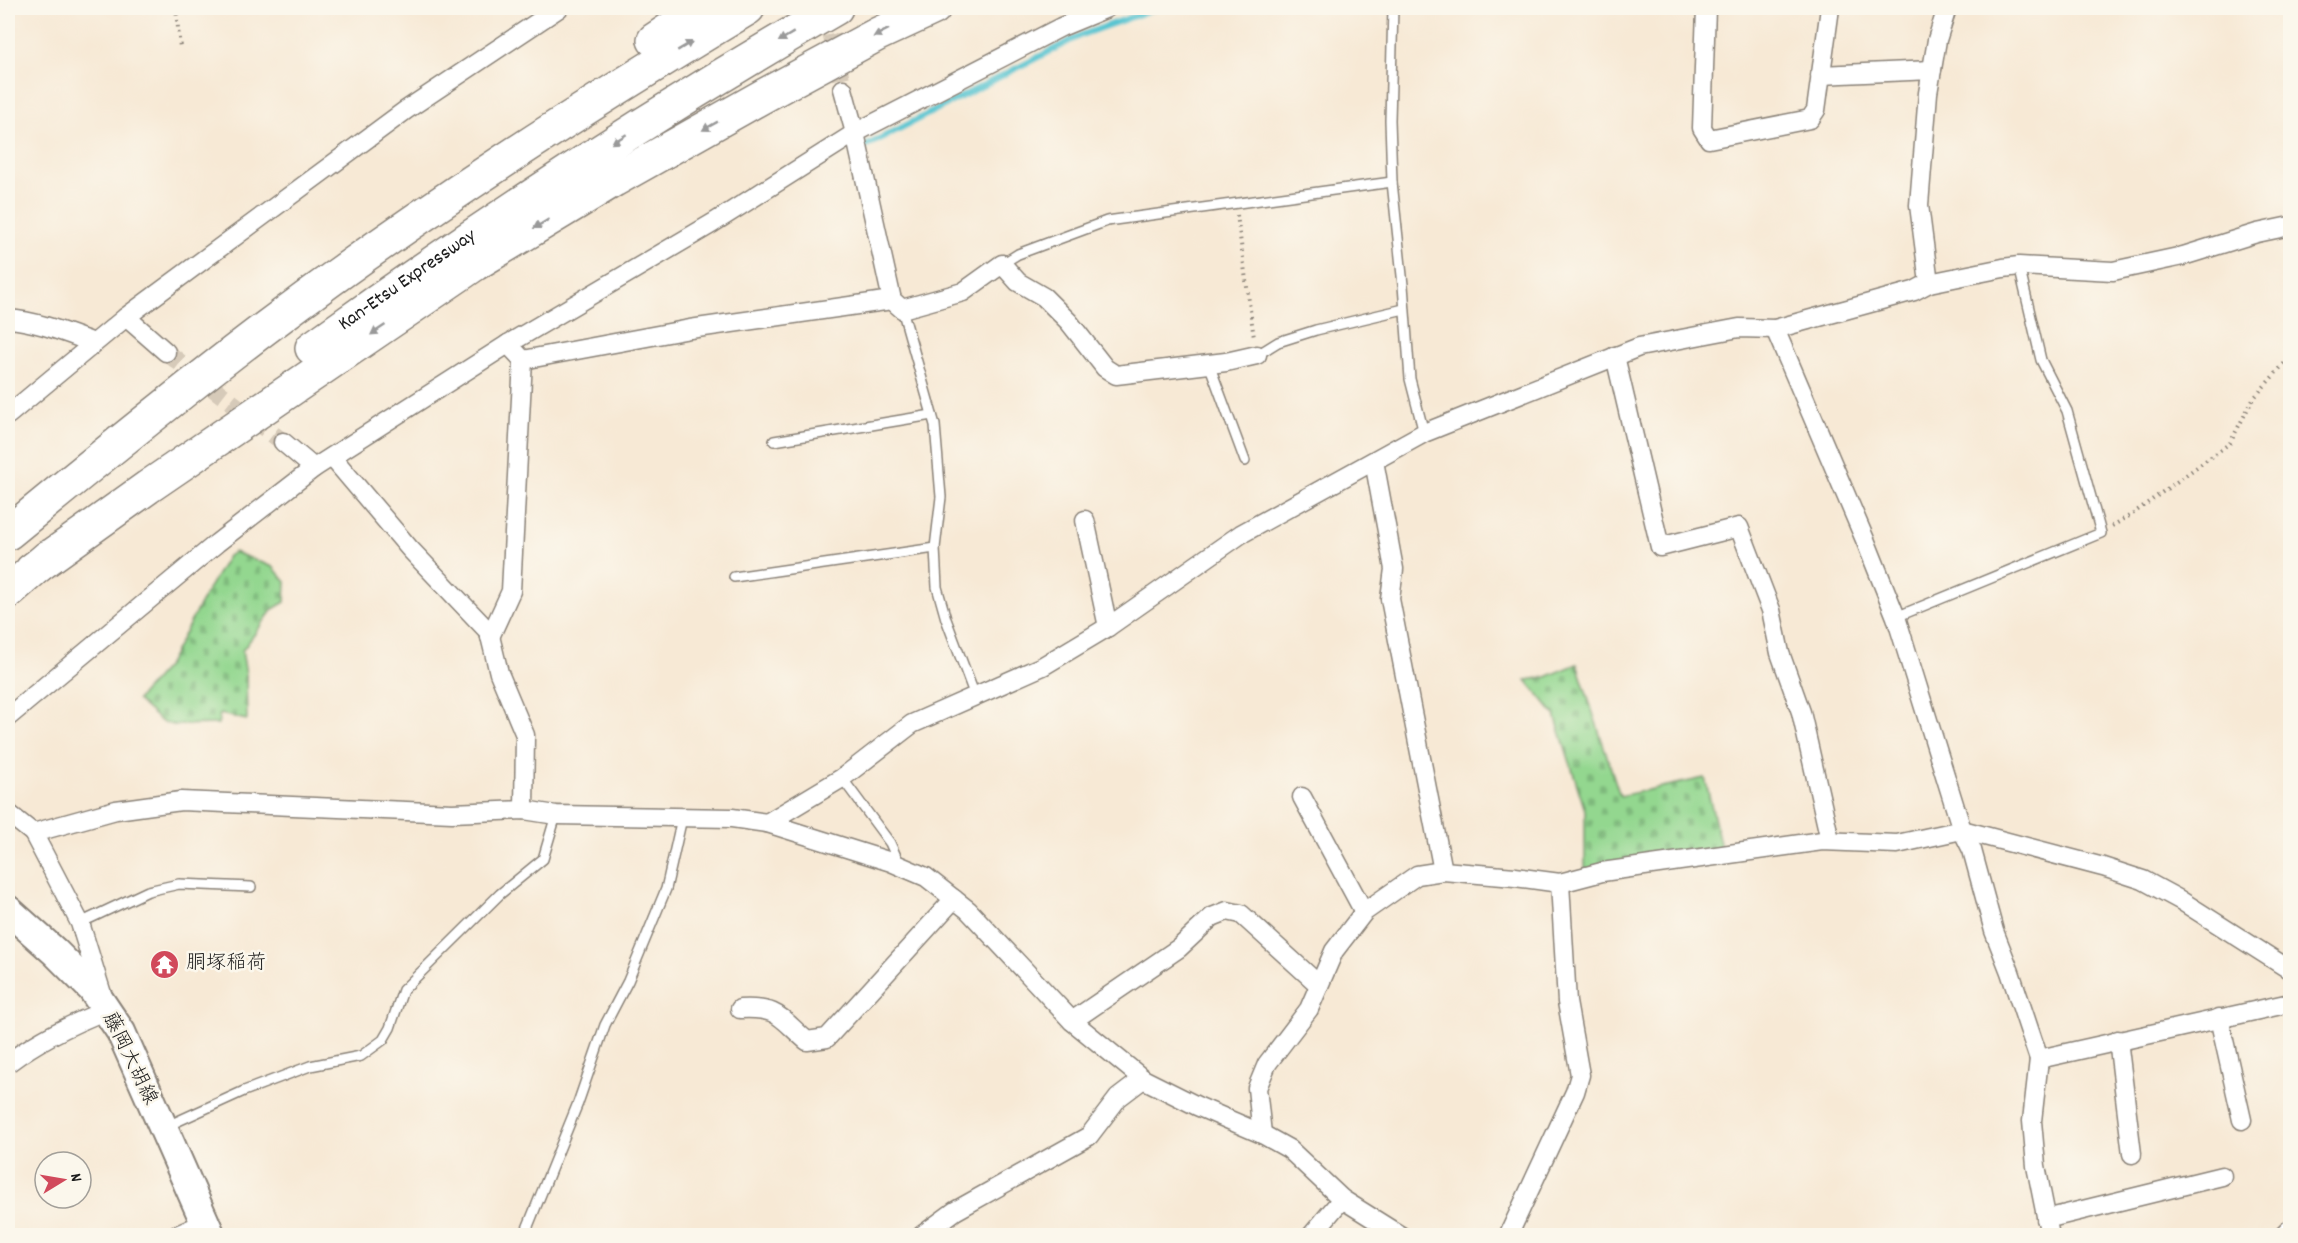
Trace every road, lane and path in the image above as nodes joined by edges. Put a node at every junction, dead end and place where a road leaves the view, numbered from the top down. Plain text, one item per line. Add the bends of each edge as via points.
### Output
1 (176, 8) edge
2 (559, 8) edge
3 (702, 8) edge
4 (748, 8) edge
5 (836, 8) edge
6 (934, 8) edge
7 (1107, 8) edge
8 (1393, 8) edge
9 (1706, 8) edge
10 (1830, 8) edge
11 (1947, 8) edge
12 (180, 48) dead end
13 (1932, 70) junction
14 (1820, 75) junction
15 (843, 89) tunnel mouth
16 (855, 133) junction
17 (1392, 182) junction
18 (1236, 202) junction
19 (2290, 225) edge
20 (1002, 264) junction
21 (2019, 266) junction
22 (1929, 283) junction
23 (897, 304) junction
24 (1404, 309) junction
25 (126, 317) junction
26 (8, 319) edge
27 (1775, 329) junction
28 (94, 343) junction
29 (508, 344) junction
30 (166, 352) tunnel mouth
31 (1257, 356) junction
32 (1615, 356) junction
33 (2290, 357) edge
34 (523, 360) junction
35 (1209, 364) junction
36 (8, 415) edge
37 (932, 415) junction
38 (1424, 433) junction
39 (774, 441) dead end
40 (283, 442) tunnel mouth
41 (332, 457) junction
42 (1245, 461) dead end
43 (1374, 461) junction
44 (314, 468) junction
45 (8, 515) edge
46 (1085, 520) dead end
47 (8, 533) edge
48 (2101, 533) junction
49 (935, 548) junction
50 (32, 570) junction
51 (734, 577) dead end
52 (8, 592) edge
53 (1896, 617) junction
54 (1108, 627) junction
55 (490, 637) junction
56 (975, 696) junction
57 (8, 717) edge
58 (842, 778) junction
59 (1302, 797) dead end
60 (524, 810) junction
61 (8, 813) edge
62 (556, 815) junction
63 (682, 818) junction
64 (767, 823) junction
65 (1962, 830) junction
66 (33, 833) junction
67 (1830, 840) junction
68 (900, 866) junction
69 (1443, 871) junction
70 (1560, 883) junction
71 (251, 887) dead end
72 (954, 899) junction
73 (8, 910) edge
74 (1364, 912) junction
75 (80, 922) junction
76 (2290, 970) edge
77 (1318, 984) junction
78 (2290, 1003) edge
79 (740, 1009) dead end
80 (107, 1010) junction
81 (2219, 1018) junction
82 (1072, 1021) junction
83 (2118, 1040) junction
84 (2039, 1059) junction
85 (8, 1063) edge
86 (1143, 1079) junction
87 (2242, 1120) dead end
88 (163, 1128) junction
89 (1262, 1134) junction
90 (2132, 1154) dead end
91 (2222, 1176) dead end
92 (1342, 1199) junction
93 (2048, 1227) edge
94 (207, 1229) edge
95 (2290, 1229) edge
96 (175, 1236) edge
97 (524, 1236) edge
98 (921, 1236) edge
99 (1311, 1236) edge
100 (1401, 1236) edge
101 (1508, 1236) edge
102 (2283, 1236) edge

1 - 12 path
2 - 25 street via 406,110
3 - 45 highway via 470,165 297,290 160,392
47 -> 4 highway via 269,325 402,229 532,141
5 -> 50 highway, Kan-Etsu Expressway via 667,109 428,265 296,360
6 -> 50 highway via 765,95 475,264
7 - 16 street via 1061,27
8 - 17 lane
9 - 14 street via 1702,128 1709,139 1810,119 1816,110
10 - 14 street
11 - 13 street
13 - 14 street
13 - 22 street via 1919,205
15 - 16 street
16 - 23 street
16 - 29 street via 713,223
17 - 18 lane
17 - 24 lane
18 - 20 lane via 1107,221
18 - 31 path
19 - 21 street via 2183,256 2113,271
20 - 23 street via 963,292
20 - 35 street via 1018,282 1044,297 1105,368 1116,375
21 - 22 street
21 - 48 lane via 2041,360 2067,411
22 - 27 street via 1914,291
23 - 34 street via 690,329
23 - 37 lane
24 - 31 lane via 1278,342
24 - 38 lane via 1410,379
25 - 28 street
25 - 30 street
26 - 28 street
27 - 32 street via 1739,328 1639,347
27 - 53 street
28 - 36 street
29 - 34 street
29 - 41 street
31 - 35 street
32 - 38 street
32 - 67 street via 1660,547 1739,527 1772,610 1779,653 1801,712
33 - 48 path via 2253,399 2230,443
34 - 55 street via 511,591
35 - 42 lane
37 - 39 lane
37 - 49 lane via 941,497
38 - 43 street
40 - 44 street
41 - 44 street
41 - 55 street
43 - 54 street via 1240,534
43 - 69 street via 1394,569 1390,599
44 - 57 street via 217,543
46 - 54 street
48 - 53 lane
49 - 51 lane
49 - 56 lane via 937,587
50 - 52 highway, Kan-Etsu Expressway
53 - 65 street
54 - 56 street via 1043,666
55 - 60 street via 498,673 525,735
56 - 58 street via 912,724
58 - 64 street
58 - 68 lane via 890,843
59 - 74 street
60 - 62 street
60 - 66 street via 452,813 181,801 116,810
61 - 66 street
62 - 63 street
62 - 88 lane via 543,859 500,894 403,990 383,1041 362,1056 310,1066
63 - 64 street
63 - 97 lane via 666,889 605,1025
64 - 68 street
65 - 67 street via 1897,844
65 - 76 street via 2143,880
65 - 84 street via 1972,850 1994,931
66 - 75 street
67 - 70 street via 1602,872
68 - 72 street via 926,877
69 - 70 street
69 - 74 street via 1418,875
70 - 101 street via 1567,1002 1580,1075
71 - 75 lane via 179,884 148,891
72 - 79 street via 827,1038 807,1041 778,1014 762,1008
72 - 82 street
73 - 80 main road, 藤岡大胡線 via 92,989
74 - 77 street via 1334,951
75 - 80 street
77 - 82 street via 1241,914 1227,910 1212,917 1179,948
77 - 89 street via 1309,1008 1267,1064 1257,1088
78 - 81 street
80 - 85 street via 30,1046
80 - 88 main road, 藤岡大胡線 via 132,1055
81 - 83 street
81 - 87 street
82 - 86 street
83 - 84 street
83 - 90 street
84 - 93 street via 2032,1121
86 - 89 street
86 - 98 street via 1118,1098 1089,1136 955,1211
88 - 94 main road, 藤岡大胡線
89 - 92 street via 1289,1149
91 - 93 street
92 - 99 street
92 - 100 street
94 - 96 street
95 - 102 street

